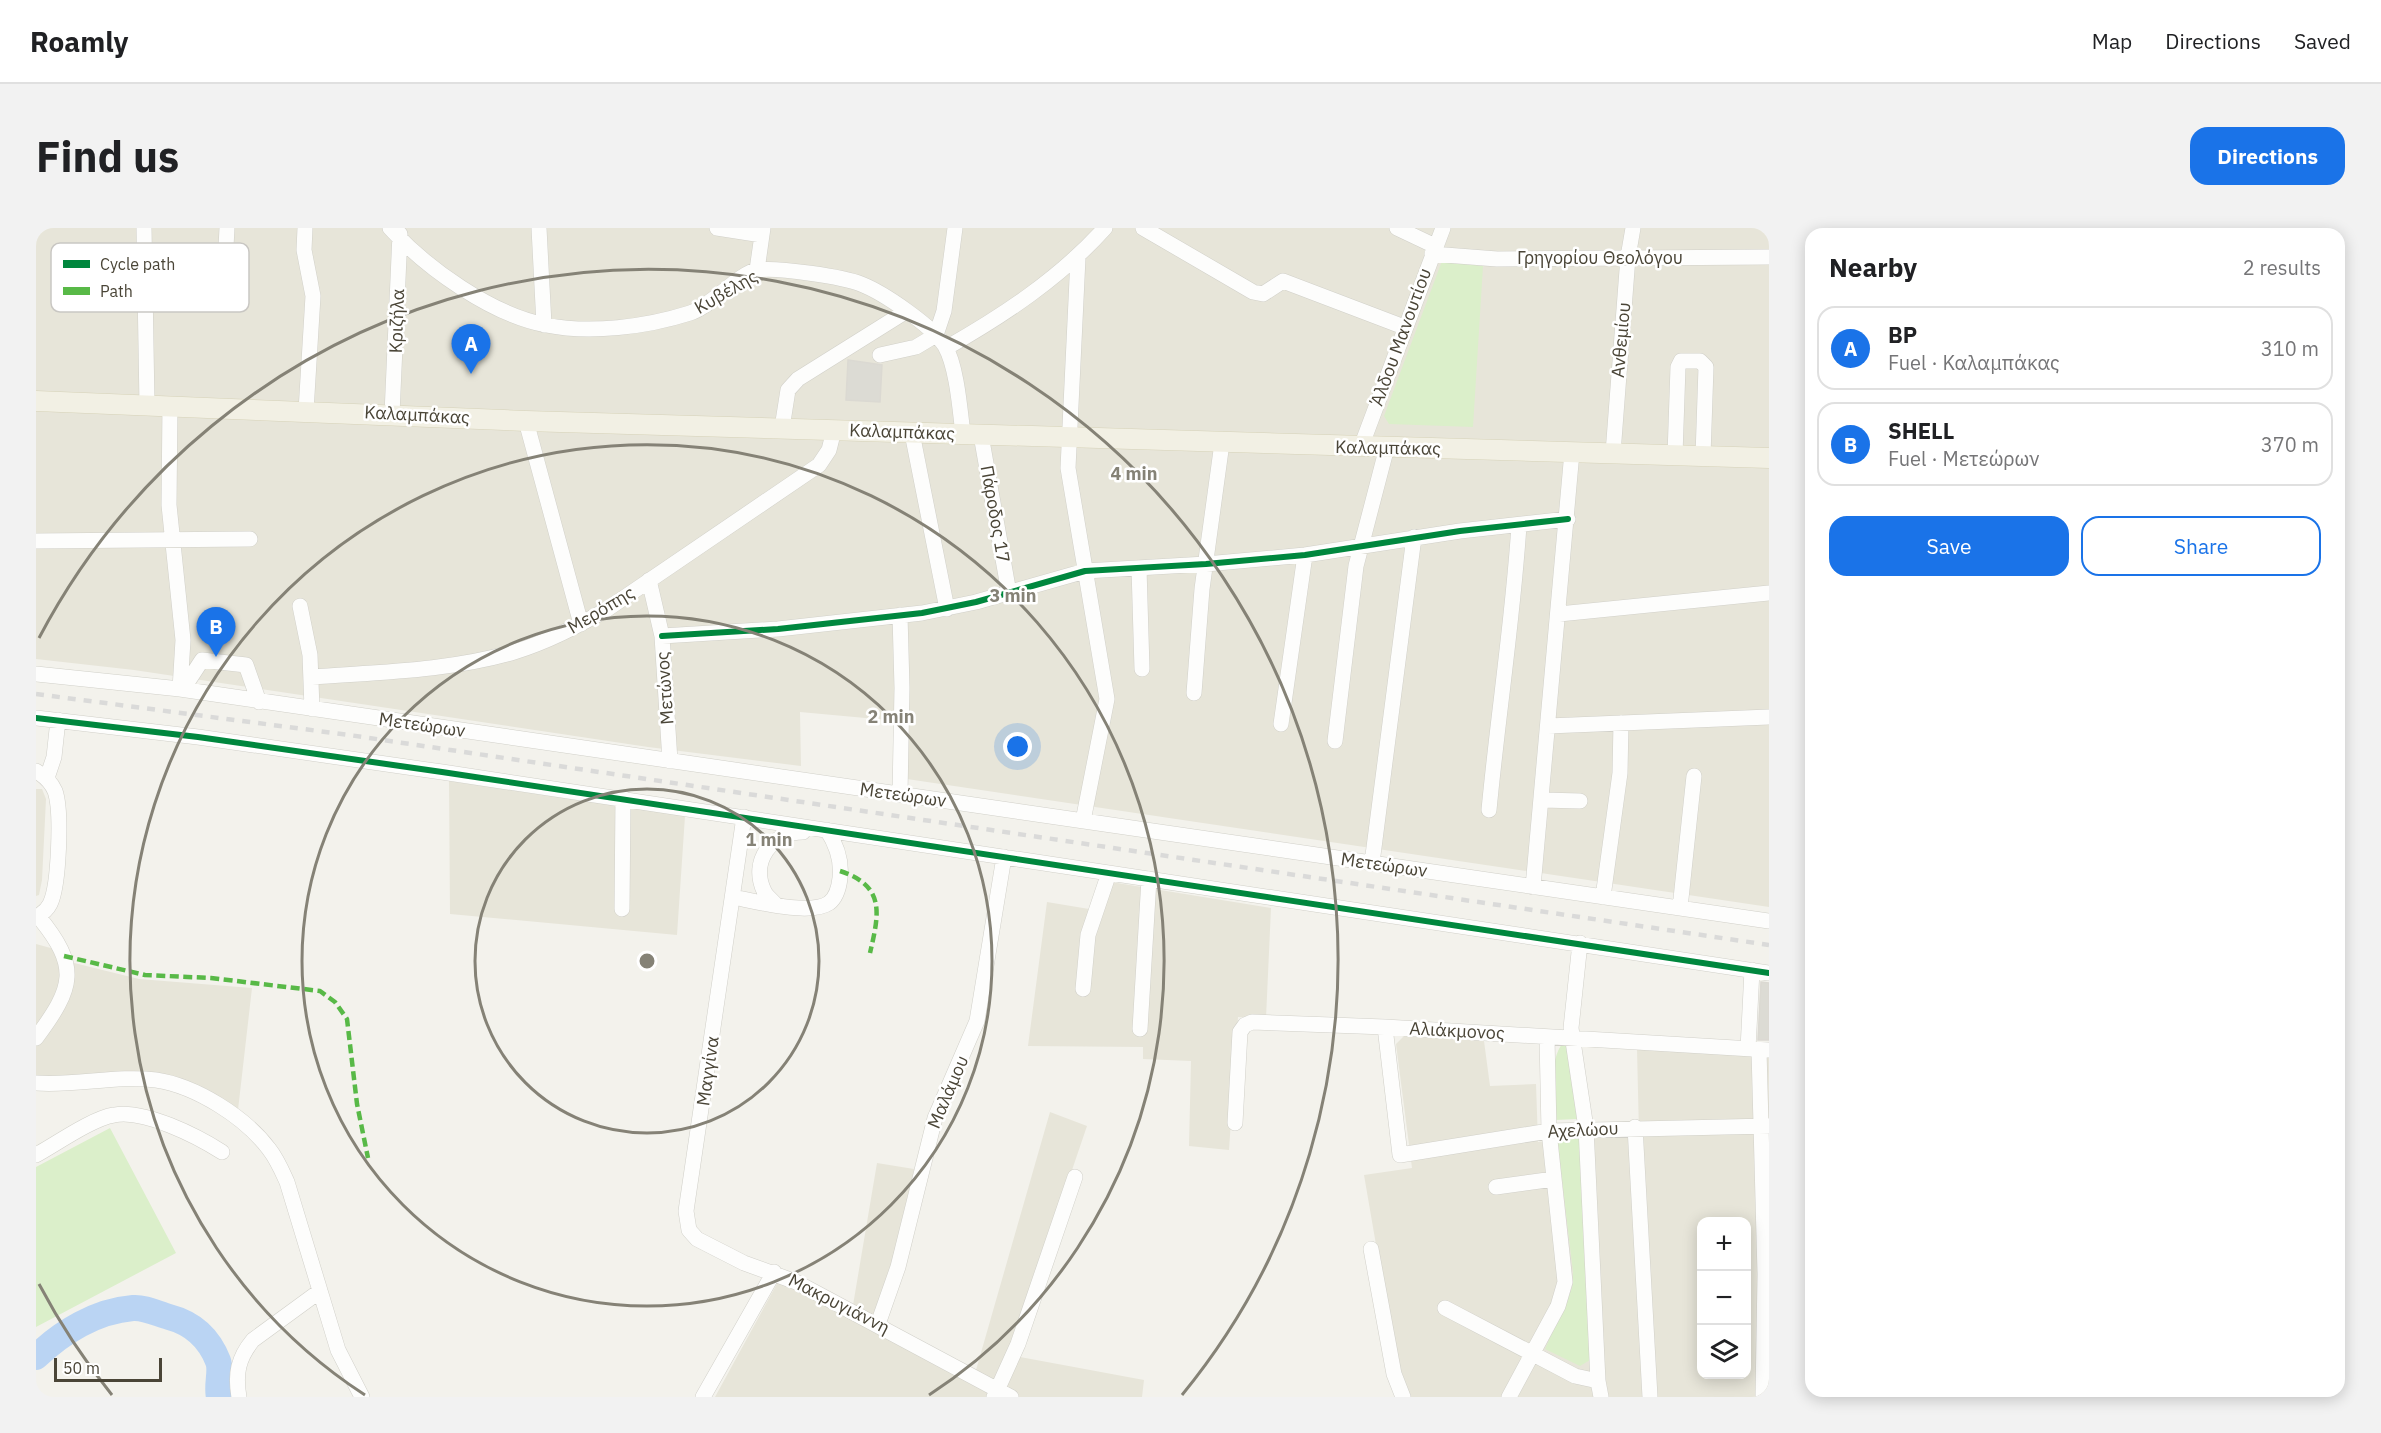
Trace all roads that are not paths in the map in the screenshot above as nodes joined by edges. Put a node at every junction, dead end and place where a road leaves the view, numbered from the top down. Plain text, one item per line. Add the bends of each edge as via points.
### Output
1 (144, 228) edge
2 (226, 228) edge
3 (305, 228) edge
4 (539, 228) edge
5 (717, 228) edge
6 (956, 228) edge
7 (1105, 228) edge
8 (1143, 228) edge
9 (1397, 228) edge
10 (1443, 228) edge
11 (1633, 228) edge
12 (397, 232) edge
13 (763, 232) edge
14 (144, 243) edge
15 (225, 243) edge
16 (1434, 250) junction
17 (1769, 257) edge
18 (1078, 258) junction
19 (1628, 258) junction
20 (757, 270) junction
21 (145, 312) edge
22 (905, 312) junction
23 (544, 325) junction
24 (1404, 327) junction
25 (941, 342) junction
26 (880, 355) dead end
27 (36, 401) edge
28 (147, 404) junction
29 (170, 405) junction
30 (306, 411) junction
31 (392, 414) junction
32 (526, 421) junction
33 (783, 428) junction
34 (834, 430) junction
35 (912, 433) junction
36 (972, 435) junction
37 (1068, 437) junction
38 (1222, 443) junction
39 (1361, 447) junction
40 (1387, 447) junction
41 (1572, 452) junction
42 (1612, 453) junction
43 (1675, 455) junction
44 (1703, 456) junction
45 (1769, 458) edge
46 (1568, 519) junction
47 (1519, 525) junction
48 (1414, 537) junction
49 (172, 539) junction
50 (250, 539) dead end
51 (36, 541) edge
52 (1362, 544) junction
53 (1305, 555) junction
54 (1206, 564) junction
55 (1139, 568) junction
56 (1085, 571) junction
57 (649, 580) junction
58 (1009, 593) junction
59 (1769, 593) edge
60 (300, 606) dead end
61 (947, 609) junction
62 (1559, 614) junction
63 (900, 615) junction
64 (581, 624) junction
65 (662, 636) junction
66 (1142, 669) dead end
67 (36, 674) edge
68 (312, 677) junction
69 (182, 689) junction
70 (1194, 693) dead end
71 (259, 702) junction
72 (312, 709) junction
73 (1769, 717) edge
74 (36, 718) edge
75 (58, 720) junction
76 (1621, 723) junction
77 (1281, 724) dead end
78 (1548, 726) junction
79 (1335, 741) dead end
80 (670, 761) junction
81 (42, 775) edge
82 (1694, 776) dead end
83 (900, 795) junction
84 (623, 798) junction
85 (1543, 800) junction
86 (1580, 801) dead end
87 (1489, 810) dead end
88 (744, 817) junction
89 (1083, 821) junction
90 (806, 829) junction
91 (830, 834) junction
92 (1004, 857) junction
93 (1372, 863) junction
94 (1109, 873) junction
95 (1149, 879) junction
96 (1533, 887) junction
97 (733, 897) junction
98 (1604, 897) junction
99 (776, 905) junction
100 (1680, 908) junction
101 (622, 909) dead end
102 (37, 916) edge
103 (1769, 921) edge
104 (1580, 943) junction
105 (1752, 970) junction
106 (1769, 973) edge
107 (1083, 989) dead end
108 (1385, 1027) junction
109 (1140, 1029) dead end
110 (1547, 1036) junction
111 (1572, 1037) junction
112 (36, 1038) edge
113 (1759, 1050) edge
114 (36, 1083) edge
115 (1236, 1123) dead end
116 (1766, 1126) edge
117 (1635, 1127) junction
118 (1586, 1128) junction
119 (1549, 1131) junction
120 (222, 1152) dead end
121 (36, 1155) edge
122 (1075, 1177) dead end
123 (1554, 1179) junction
124 (1496, 1187) dead end
125 (1371, 1249) dead end
126 (774, 1272) junction
127 (1767, 1274) edge
128 (320, 1291) junction
129 (1445, 1308) dead end
130 (878, 1324) junction
131 (1532, 1354) junction
132 (1598, 1381) junction
133 (1001, 1395) edge
134 (239, 1397) edge
135 (362, 1397) edge
136 (703, 1397) edge
137 (1403, 1397) edge
138 (1509, 1397) edge
139 (1601, 1397) edge
140 (1650, 1397) edge
141 (1763, 1397) edge

1 - 14 street
2 - 15 street
3 - 30 street via 304,250 313,296
4 - 23 street
5 - 13 street
6 - 25 street
7 - 18 street
8 - 24 street via 1252,292 1263,294 1283,281
9 - 16 street
10 - 16 street, Άλδου Μανουτίου
11 - 19 street, Ανθεμίου
12 - 23 street, Κυβέλης via 423,260 457,284 515,315
12 - 31 street, Κριζήλα
13 - 20 street
16 - 19 street, Γρηγορίου Θεολόγου via 1497,259
16 - 24 street, Άλδου Μανουτίου
17 - 19 street, Γρηγορίου Θεολόγου
18 - 25 street via 1010,310
18 - 37 street
19 - 42 street, Ανθεμίου
20 - 22 street, Κυβέλης via 854,282
20 - 23 street, Κυβέλης via 688,314 621,326
21 - 28 street
22 - 25 street, Κυβέλης
22 - 33 street via 798,379 788,390
24 - 39 street, Άλδου Μανουτίου
25 - 26 street
25 - 36 street
27 - 28 main road, Καλαμπάκας
28 - 29 main road, Καλαμπάκας
29 - 30 main road, Καλαμπάκας
29 - 49 street
30 - 31 main road, Καλαμπάκας
31 - 32 main road, Καλαμπάκας
32 - 33 main road, Καλαμπάκας
32 - 64 street
33 - 34 main road, Καλαμπάκας
34 - 35 main road, Καλαμπάκας
34 - 57 street, Μερόπης via 829,450 819,465
35 - 36 main road, Καλαμπάκας
35 - 61 street
36 - 37 main road, Καλαμπάκας
36 - 58 street, Πάροδος 17
37 - 38 main road, Καλαμπάκας
37 - 56 street via 1068,468
38 - 39 main road, Καλαμπάκας
38 - 54 street
39 - 40 main road, Καλαμπάκας
40 - 41 main road, Καλαμπάκας
40 - 52 street
41 - 42 main road, Καλαμπάκας
41 - 46 street
42 - 43 main road, Καλαμπάκας
43 - 44 main road, Καλαμπάκας
43 - 44 street via 1679,364 1684,360 1700,361 1706,367
44 - 45 main road, Καλαμπάκας
46 - 47 street
46 - 62 street
47 - 48 street
47 - 87 street via 1515,595
48 - 52 street
48 - 93 street
49 - 50 street
49 - 51 street
49 - 69 street via 182,628
52 - 53 street
52 - 79 street
53 - 54 street
53 - 77 street
54 - 55 street
54 - 70 street
55 - 56 street
55 - 66 street
56 - 58 street
56 - 89 street via 1107,699
57 - 64 street, Μερόπης
57 - 65 street, Μετώνος
58 - 61 street
59 - 62 street
60 - 68 street
61 - 63 street
62 - 78 street
63 - 65 street via 778,629
63 - 83 street
64 - 68 street, Μερόπης via 497,656 413,669
65 - 80 street, Μετώνος
67 - 69 street, Μετεώρων
68 - 72 street
69 - 71 street, Μετεώρων
69 - 71 street via 202,660 246,665
71 - 72 street, Μετεώρων
72 - 80 street, Μετεώρων
73 - 76 street
74 - 75 street
75 - 81 street via 54,757
75 - 84 street
76 - 78 street
76 - 98 street via 1620,773
78 - 85 street
80 - 83 street, Μετεώρων
81 - 102 street via 54,789 58,804 58,837 54,893 48,907
82 - 100 street
83 - 89 street, Μετεώρων
84 - 88 street
84 - 101 street
85 - 86 street
85 - 96 street
88 - 90 street
88 - 97 street, Μαγγίνα
89 - 93 street, Μετεώρων
90 - 91 street
90 - 99 street via 778,837 764,856 764,892
91 - 92 street
91 - 99 street via 841,862 837,893 821,907
92 - 94 street
92 - 130 street, Μαλάμου via 977,1021 934,1118 898,1267
93 - 96 street, Μετεώρων
94 - 95 street
94 - 107 street via 1088,935
95 - 104 street
95 - 109 street
96 - 98 street, Μετεώρων
97 - 99 street
97 - 126 street, Μαγγίνα via 687,1223 692,1235 729,1256
98 - 100 street, Μετεώρων
100 - 103 street, Μετεώρων
102 - 112 street via 59,942 67,973 62,998
104 - 105 street
104 - 111 street
105 - 106 street
105 - 113 street
108 - 110 street, Αλιάκμονος
108 - 115 street, Αλιάκμονος via 1247,1023 1240,1032
108 - 119 street, Αχελώου via 1400,1155
110 - 111 street, Αλιάκμονος
110 - 119 street
111 - 113 street, Αλιάκμονος
111 - 118 street
113 - 116 street
114 - 128 street via 156,1080 181,1088 229,1113 262,1140 276,1159 297,1211
116 - 117 street, Αχελώου
116 - 127 street
117 - 118 street, Αχελώου
117 - 140 street
118 - 119 street, Αχελώου
118 - 132 street
119 - 123 street
120 - 121 street via 173,1127 118,1114
122 - 133 street
123 - 124 street
123 - 131 street via 1565,1282 1558,1306
125 - 137 street via 1392,1366
126 - 130 street, Μακρυγιάννη
126 - 136 street, Μακρυγιάννη
127 - 141 street
128 - 134 street via 245,1349 238,1367
128 - 135 street via 338,1350
129 - 131 street
130 - 133 street, Μακρυγιάννη
131 - 132 street via 1575,1376
131 - 138 street
132 - 139 street

